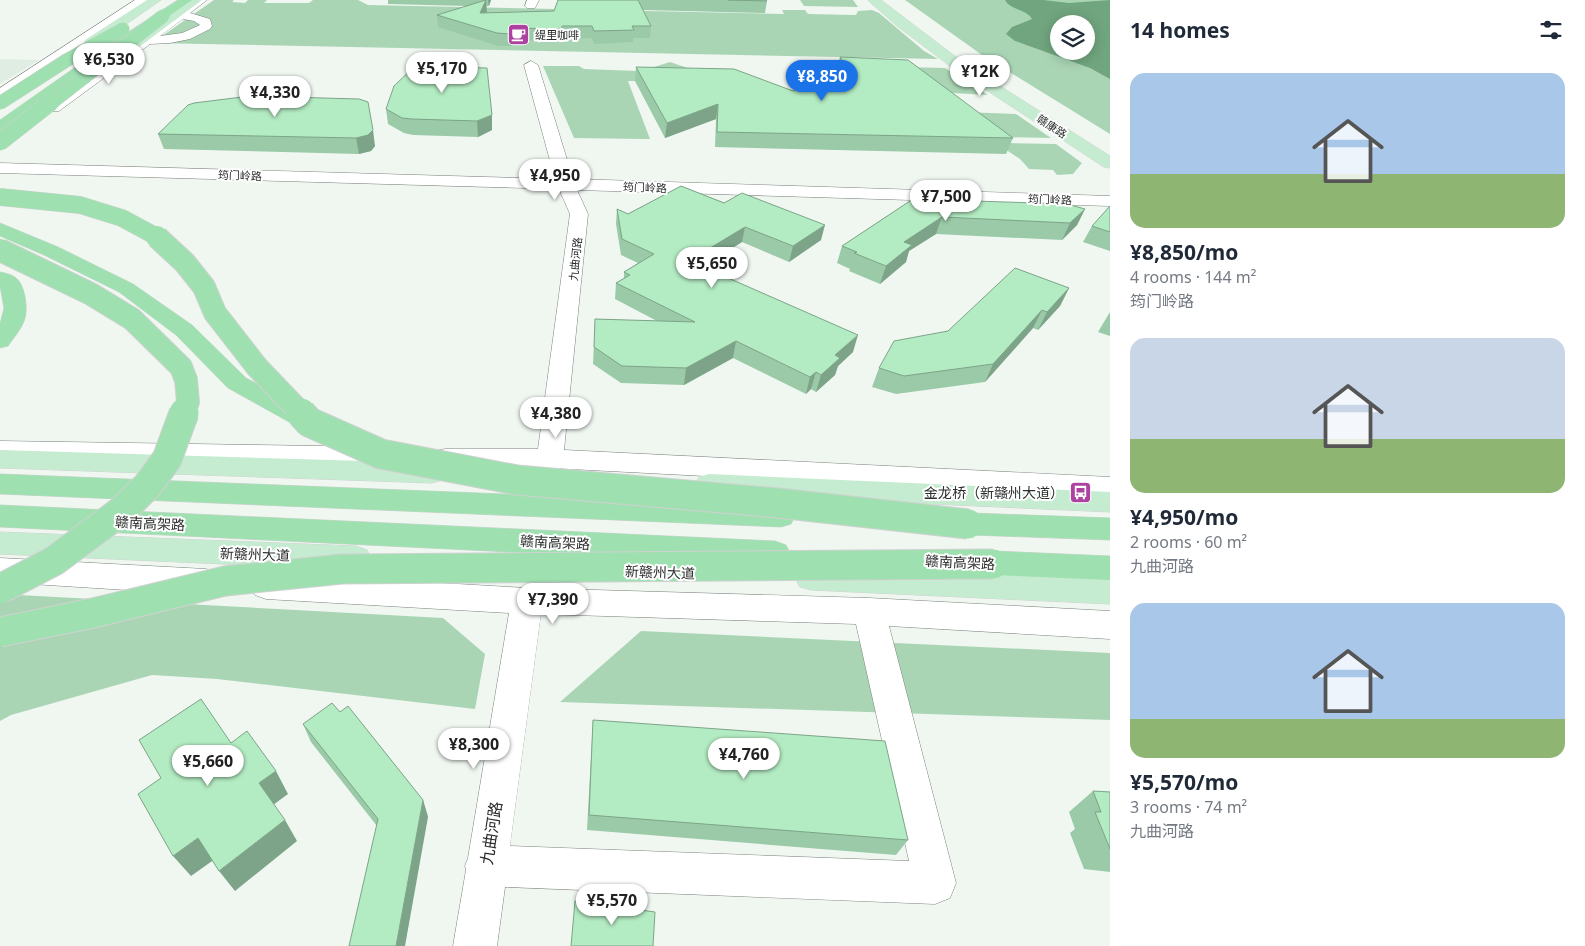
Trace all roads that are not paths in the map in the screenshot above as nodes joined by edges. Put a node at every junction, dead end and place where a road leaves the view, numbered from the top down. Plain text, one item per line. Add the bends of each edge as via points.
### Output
1 (143, 0) edge
2 (155, 0) edge
3 (170, 0) edge
4 (186, 0) edge
5 (196, 0) edge
6 (201, 0) edge
7 (874, 0) edge
8 (888, 0) edge
9 (148, 15) junction
10 (180, 15) junction
11 (163, 16) junction
12 (146, 40) junction
13 (531, 65) dead end
14 (0, 94) edge
15 (0, 103) edge
16 (0, 114) edge
17 (0, 127) edge
18 (0, 138) edge
19 (0, 142) edge
20 (0, 148) edge
21 (1110, 148) edge
22 (1110, 163) edge
23 (0, 168) edge
24 (566, 184) junction
25 (0, 197) edge
26 (1110, 202) edge
27 (0, 229) edge
28 (0, 250) edge
29 (0, 278) edge
30 (0, 340) edge
31 (309, 422) junction
32 (0, 450) edge
33 (0, 459) edge
34 (550, 459) junction
35 (0, 484) edge
36 (1110, 487) edge
37 (1110, 502) edge
38 (0, 516) edge
39 (968, 524) junction
40 (1110, 530) edge
41 (0, 543) edge
42 (993, 564) junction
43 (1110, 568) edge
44 (0, 570) edge
45 (0, 589) edge
46 (1110, 591) edge
47 (527, 601) junction
48 (870, 611) junction
49 (93, 613) junction
50 (1110, 625) edge
51 (0, 632) edge
52 (0, 644) edge
53 (486, 866) junction
54 (475, 946) edge

1 - 14 street
2 - 15 main road
3 - 9 highway
4 - 11 highway
5 - 18 main road
6 - 10 street
7 - 22 main road, 赣康路 via 900,24 942,54
8 - 21 main road, 赣康路 via 936,38
9 - 15 highway, bridge via 67,60
9 - 16 highway, bridge
10 - 12 street
10 - 12 street via 202,20 206,26 184,37
11 - 17 highway, bridge
11 - 19 highway, bridge
12 - 20 street
13 - 24 street, 九曲河路
23 - 24 street, 筠门岭路
24 - 26 street, 筠门岭路
24 - 34 street, 九曲河路 via 579,214
25 - 31 highway, bridge via 80,205 122,218 159,238 186,263 204,287 215,313 257,367
27 - 31 highway via 126,288 184,330 237,383
28 - 45 highway, bridge via 91,294 132,319 181,367 188,402 168,459 124,510 54,561
29 - 30 highway via 10,283 15,306 13,324
31 - 39 highway, bridge via 381,454 517,480
32 - 34 street
33 - 37 main road via 542,476
34 - 36 street
35 - 39 highway, bridge
38 - 42 highway, 赣南高架路, bridge
39 - 40 highway
41 - 46 main road, 新赣州大道
42 - 43 highway, 赣南高架路
42 - 49 highway, bridge via 342,569 225,581
44 - 47 street
47 - 48 street
47 - 53 street, 九曲河路
48 - 50 street
48 - 53 street via 935,883
49 - 51 highway, bridge
49 - 52 highway, bridge
53 - 54 street, 九曲河路

